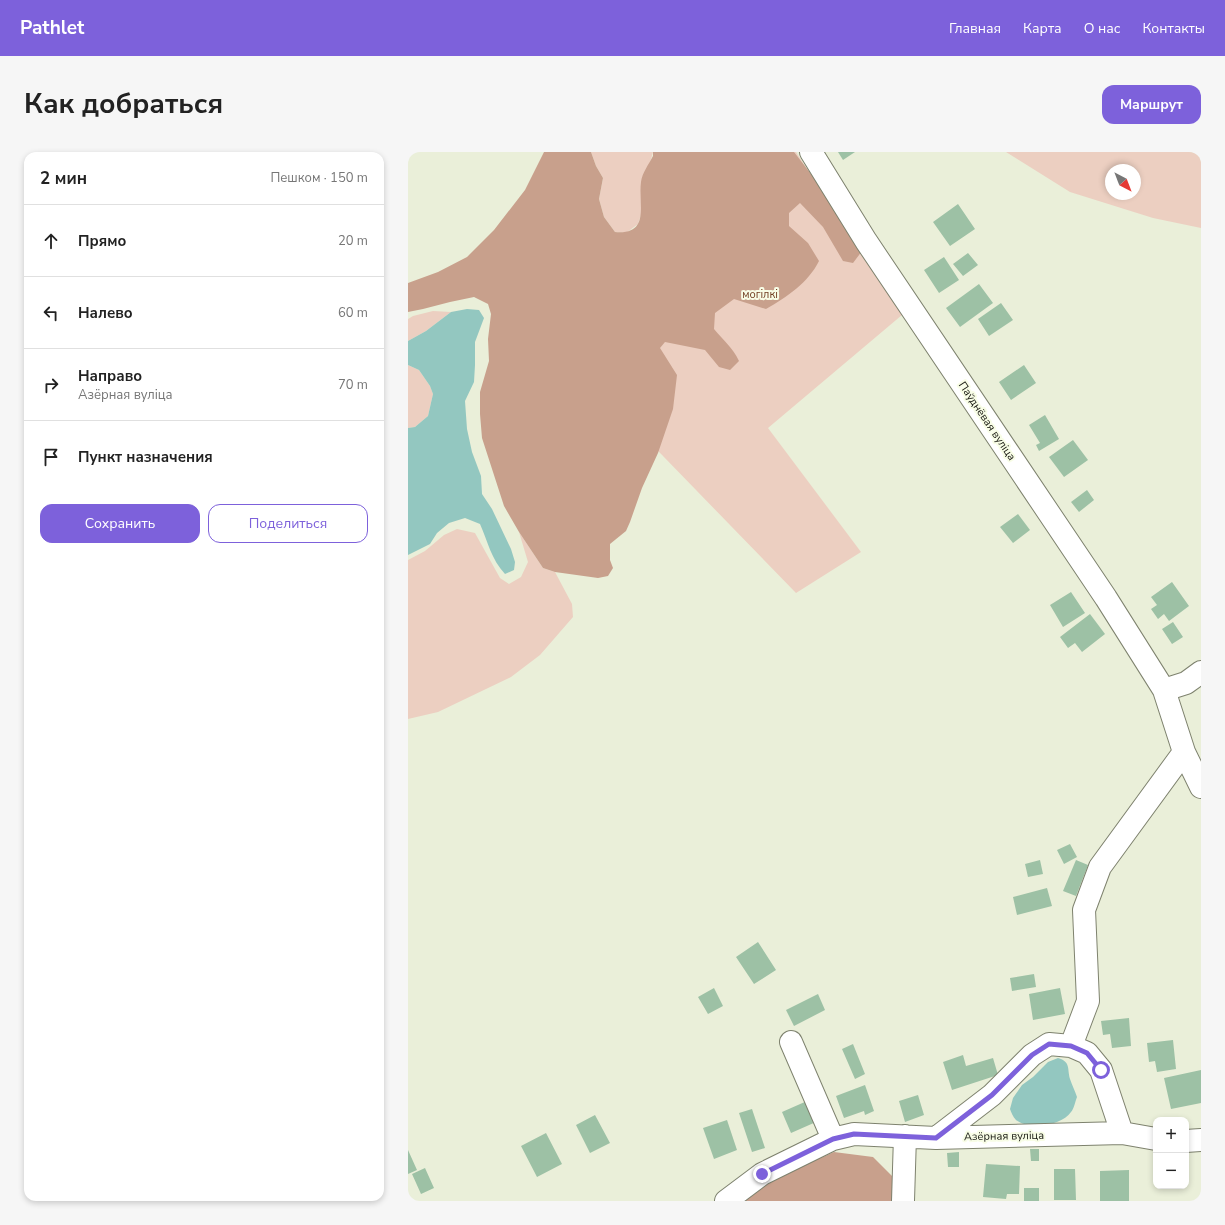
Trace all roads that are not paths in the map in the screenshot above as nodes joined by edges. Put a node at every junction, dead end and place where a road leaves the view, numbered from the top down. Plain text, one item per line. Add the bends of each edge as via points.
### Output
1 (811, 152) edge
2 (1201, 672) edge
3 (1164, 690) junction
4 (1184, 752) junction
5 (1201, 787) edge
6 (791, 1042) dead end
7 (1071, 1046) junction
8 (1122, 1134) junction
9 (905, 1136) junction
10 (936, 1138) junction
11 (833, 1139) junction
12 (1153, 1139) edge
13 (1201, 1140) edge
14 (1189, 1141) edge
15 (726, 1201) edge
16 (903, 1201) edge

1 - 3 street, Паўднёвая вуліца via 866,241 1106,598
2 - 3 street via 1186,683
3 - 4 street, Паўднёвая вуліца
4 - 5 street, Паўднёвая вуліца
4 - 7 street via 1100,867 1084,910 1088,1001
6 - 11 street
7 - 8 street via 1087,1053 1101,1070
7 - 10 street via 1049,1044 1032,1055 992,1095
8 - 10 street, Азёрная вуліца
8 - 12 street, Азёрная вуліца
9 - 10 street, Азёрная вуліца
9 - 11 street, Азёрная вуліца via 854,1134
9 - 16 street
11 - 15 street, Азёрная вуліца via 762,1174
13 - 14 street

